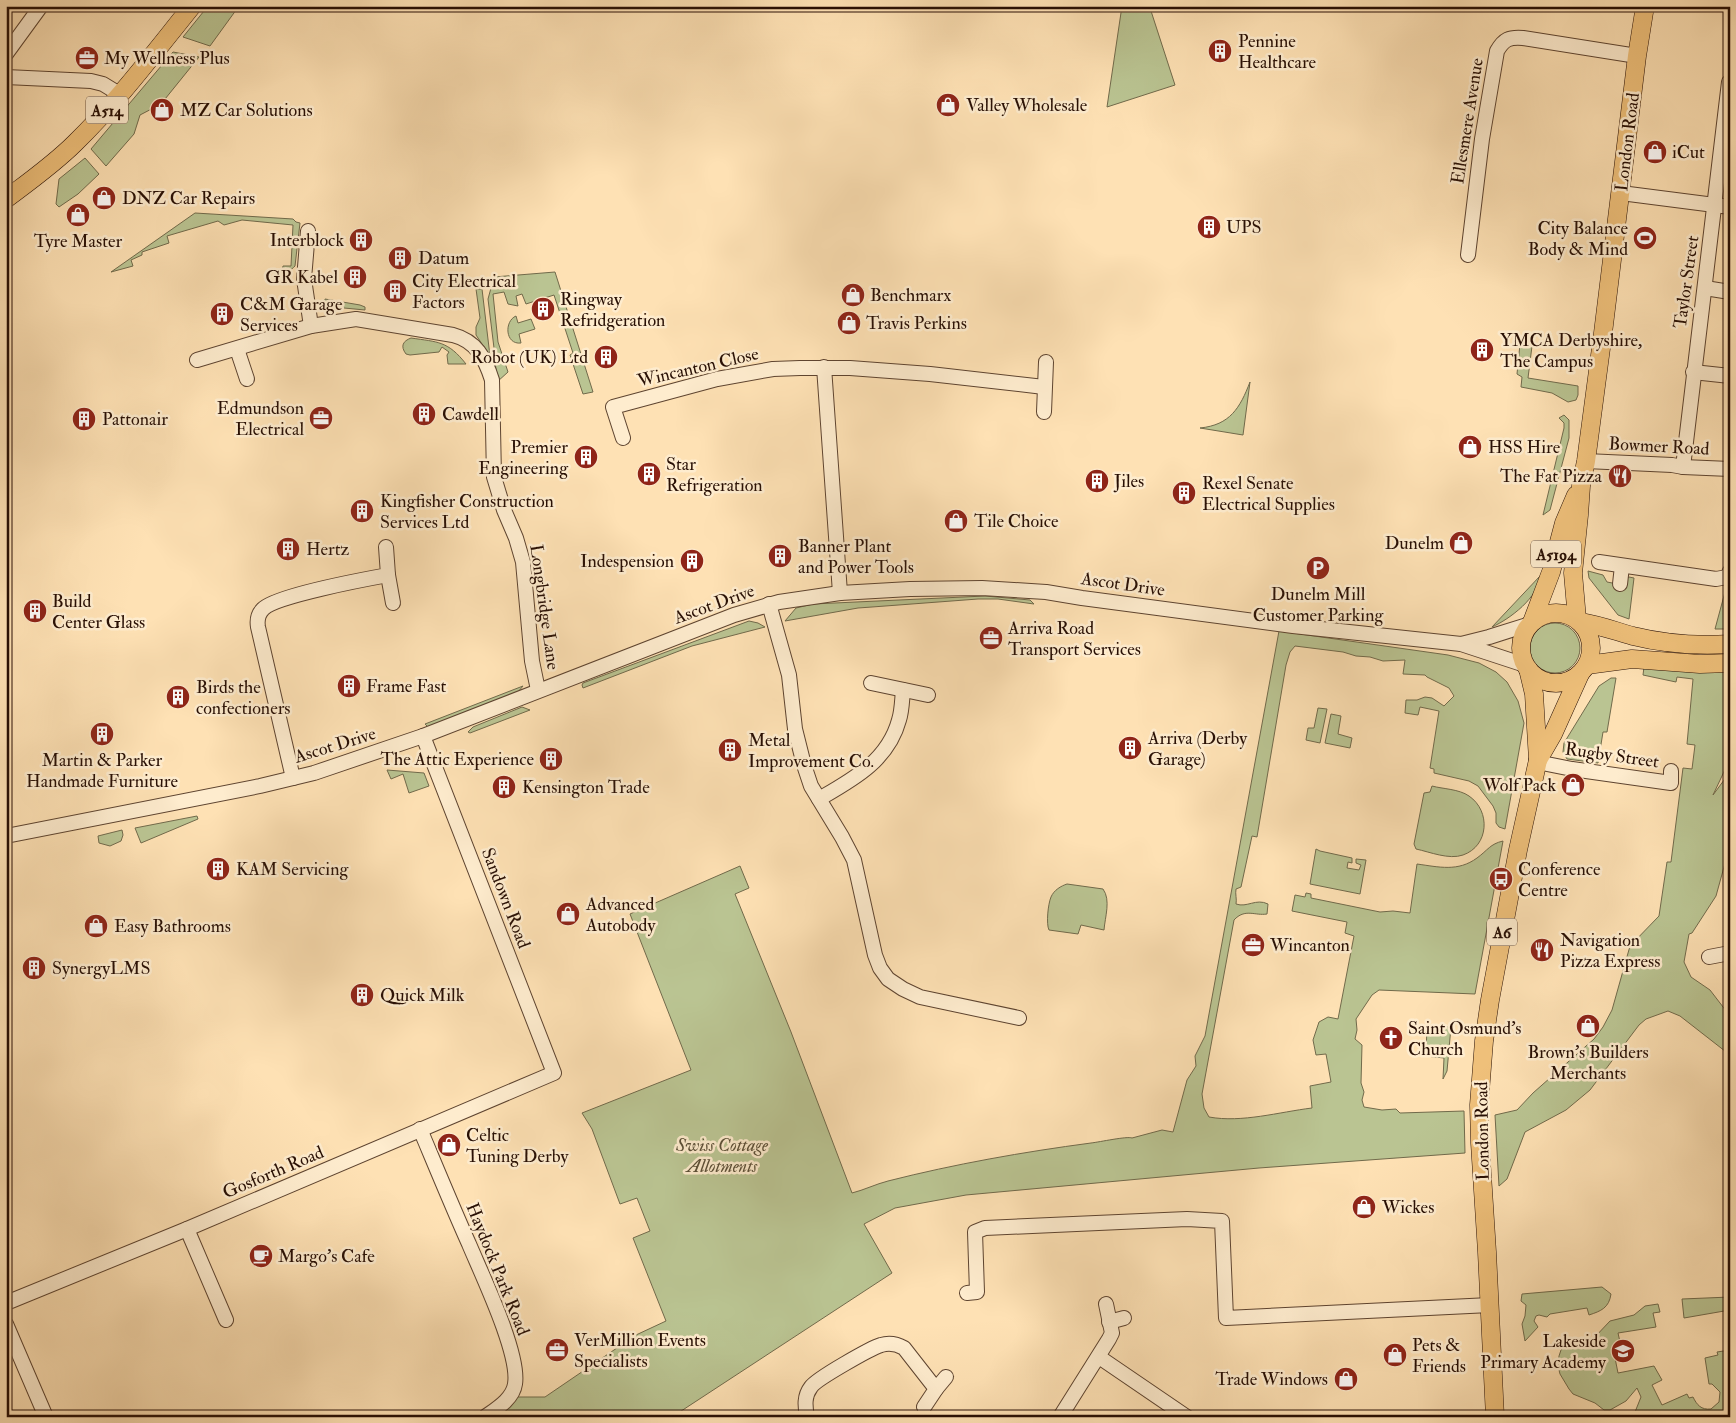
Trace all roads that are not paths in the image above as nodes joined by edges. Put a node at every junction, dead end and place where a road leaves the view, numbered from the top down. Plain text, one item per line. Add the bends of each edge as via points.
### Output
1 (41, 6) edge
2 (192, 6) edge
3 (1645, 6) edge
4 (6, 54) edge
5 (1636, 56) junction
6 (6, 76) edge
7 (1729, 82) edge
8 (121, 94) junction
9 (1728, 102) edge
10 (1621, 193) junction
11 (6, 199) edge
12 (1715, 204) junction
13 (1730, 207) edge
14 (308, 231) dead end
15 (1468, 255) dead end
16 (1706, 288) junction
17 (1730, 292) edge
18 (311, 326) junction
19 (237, 349) junction
20 (197, 360) dead end
21 (1046, 362) dead end
22 (824, 367) junction
23 (1693, 372) junction
24 (1730, 376) edge
25 (247, 379) dead end
26 (1044, 387) junction
27 (1044, 412) dead end
28 (623, 438) dead end
29 (1586, 461) junction
30 (1683, 467) junction
31 (1730, 469) edge
32 (1581, 486) junction
33 (386, 547) dead end
34 (1599, 562) dead end
35 (1622, 566) junction
36 (1730, 571) edge
37 (388, 575) junction
38 (1620, 584) dead end
39 (840, 593) junction
40 (393, 603) dead end
41 (769, 604) junction
42 (1579, 620) junction
43 (1531, 623) junction
44 (1461, 644) junction
45 (1730, 644) edge
46 (1730, 663) edge
47 (1526, 667) junction
48 (1583, 670) junction
49 (871, 683) dead end
50 (538, 690) junction
51 (903, 690) junction
52 (928, 694) dead end
53 (423, 736) junction
54 (1537, 761) junction
55 (1671, 771) dead end
56 (293, 778) junction
57 (819, 799) junction
58 (6, 836) edge
59 (1730, 953) edge
60 (1709, 957) dead end
61 (1019, 1018) dead end
62 (554, 1073) joint
63 (420, 1129) junction
64 (188, 1229) junction
65 (967, 1293) dead end
66 (6, 1303) edge
67 (1106, 1304) dead end
68 (1490, 1305) junction
69 (1124, 1318) dead end
70 (226, 1320) dead end
71 (1109, 1322) junction
72 (6, 1324) edge
73 (1099, 1357) junction
74 (946, 1377) dead end
75 (936, 1389) junction
76 (924, 1407) dead end
77 (46, 1417) edge
78 (485, 1417) edge
79 (807, 1417) edge
80 (1060, 1417) edge
81 (1187, 1417) edge
82 (1495, 1417) edge

1 - 4 street
2 - 8 main road, A514
3 - 5 main road, London Road / A5194
5 - 10 main road, London Road / A5194
5 - 15 street, Ellesmere Avenue via 1523,38 1511,37 1502,42 1497,51 1482,139
6 - 8 street via 91,82 103,84
7 - 9 street, Taylor Street
8 - 11 main road, A514 via 58,159
9 - 12 street, Taylor Street
10 - 12 street
10 - 29 main road, London Road / A5194
12 - 13 street
12 - 16 street, Taylor Street
14 - 18 street via 304,275
16 - 17 street
16 - 23 street, Taylor Street
18 - 19 street, Longbridge Lane
18 - 50 street, Longbridge Lane via 356,319 463,338 477,350 492,380 494,477 523,562 532,662
19 - 20 street, Longbridge Lane
19 - 25 street
21 - 26 street
22 - 26 street, Wincanton Close via 930,374
22 - 28 street, Wincanton Close via 738,375 613,407
22 - 39 street
23 - 24 street
23 - 30 street, Taylor Street
26 - 27 street
29 - 30 street, Bowmer Road
29 - 32 main road, London Road / A5194
30 - 31 street, Bowmer Road
32 - 42 main road, London Road / A5194 via 1573,573
32 - 43 main road, London Road / A5194 via 1564,523 1551,572
33 - 37 street
34 - 35 street
35 - 36 street via 1716,579 1727,577
35 - 38 street
37 - 40 street
37 - 56 street via 285,599 268,605 260,614 261,645
39 - 41 street, Ascot Drive
39 - 44 street, Ascot Drive via 950,587 1036,591 1293,626
41 - 50 street, Ascot Drive
41 - 57 street via 789,675 799,748 807,776
42 - 43 main road via 1554,612
42 - 45 main road via 1666,643
42 - 48 main road via 1591,642 1590,658
43 - 44 street, Ascot Drive
43 - 47 main road via 1521,640
44 - 47 street, Ascot Drive
46 - 48 main road via 1632,659
47 - 48 main road via 1539,679 1553,683 1567,681
47 - 54 main road, London Road / A6 via 1534,694
48 - 54 main road, London Road / A6
49 - 51 street
50 - 53 street, Ascot Drive
51 - 52 street
51 - 57 street via 899,720 882,752 866,770
53 - 56 street, Ascot Drive
53 - 62 street, Sandown Road
54 - 55 street, Rugby Street via 1671,783
54 - 68 main road, London Road / A6 via 1490,1000 1481,1070 1480,1143
56 - 58 street, Ascot Drive
57 - 61 street via 854,860 875,955 884,974 896,985 920,996
59 - 60 street
62 - 63 street, Gosforth Road
63 - 64 street, Gosforth Road
63 - 78 street, Haydock Park Road via 512,1353 516,1372 510,1397
64 - 66 street, Gosforth Road
64 - 70 street
65 - 68 street via 978,1292 975,1232 984,1228 1187,1219 1222,1221 1226,1318
67 - 71 street
68 - 82 main road, London Road / A6
69 - 71 street
71 - 73 street via 1112,1333
72 - 77 street
73 - 80 street
73 - 81 street
74 - 75 street
75 - 76 street
75 - 79 street via 904,1348 882,1344 815,1382 807,1392

